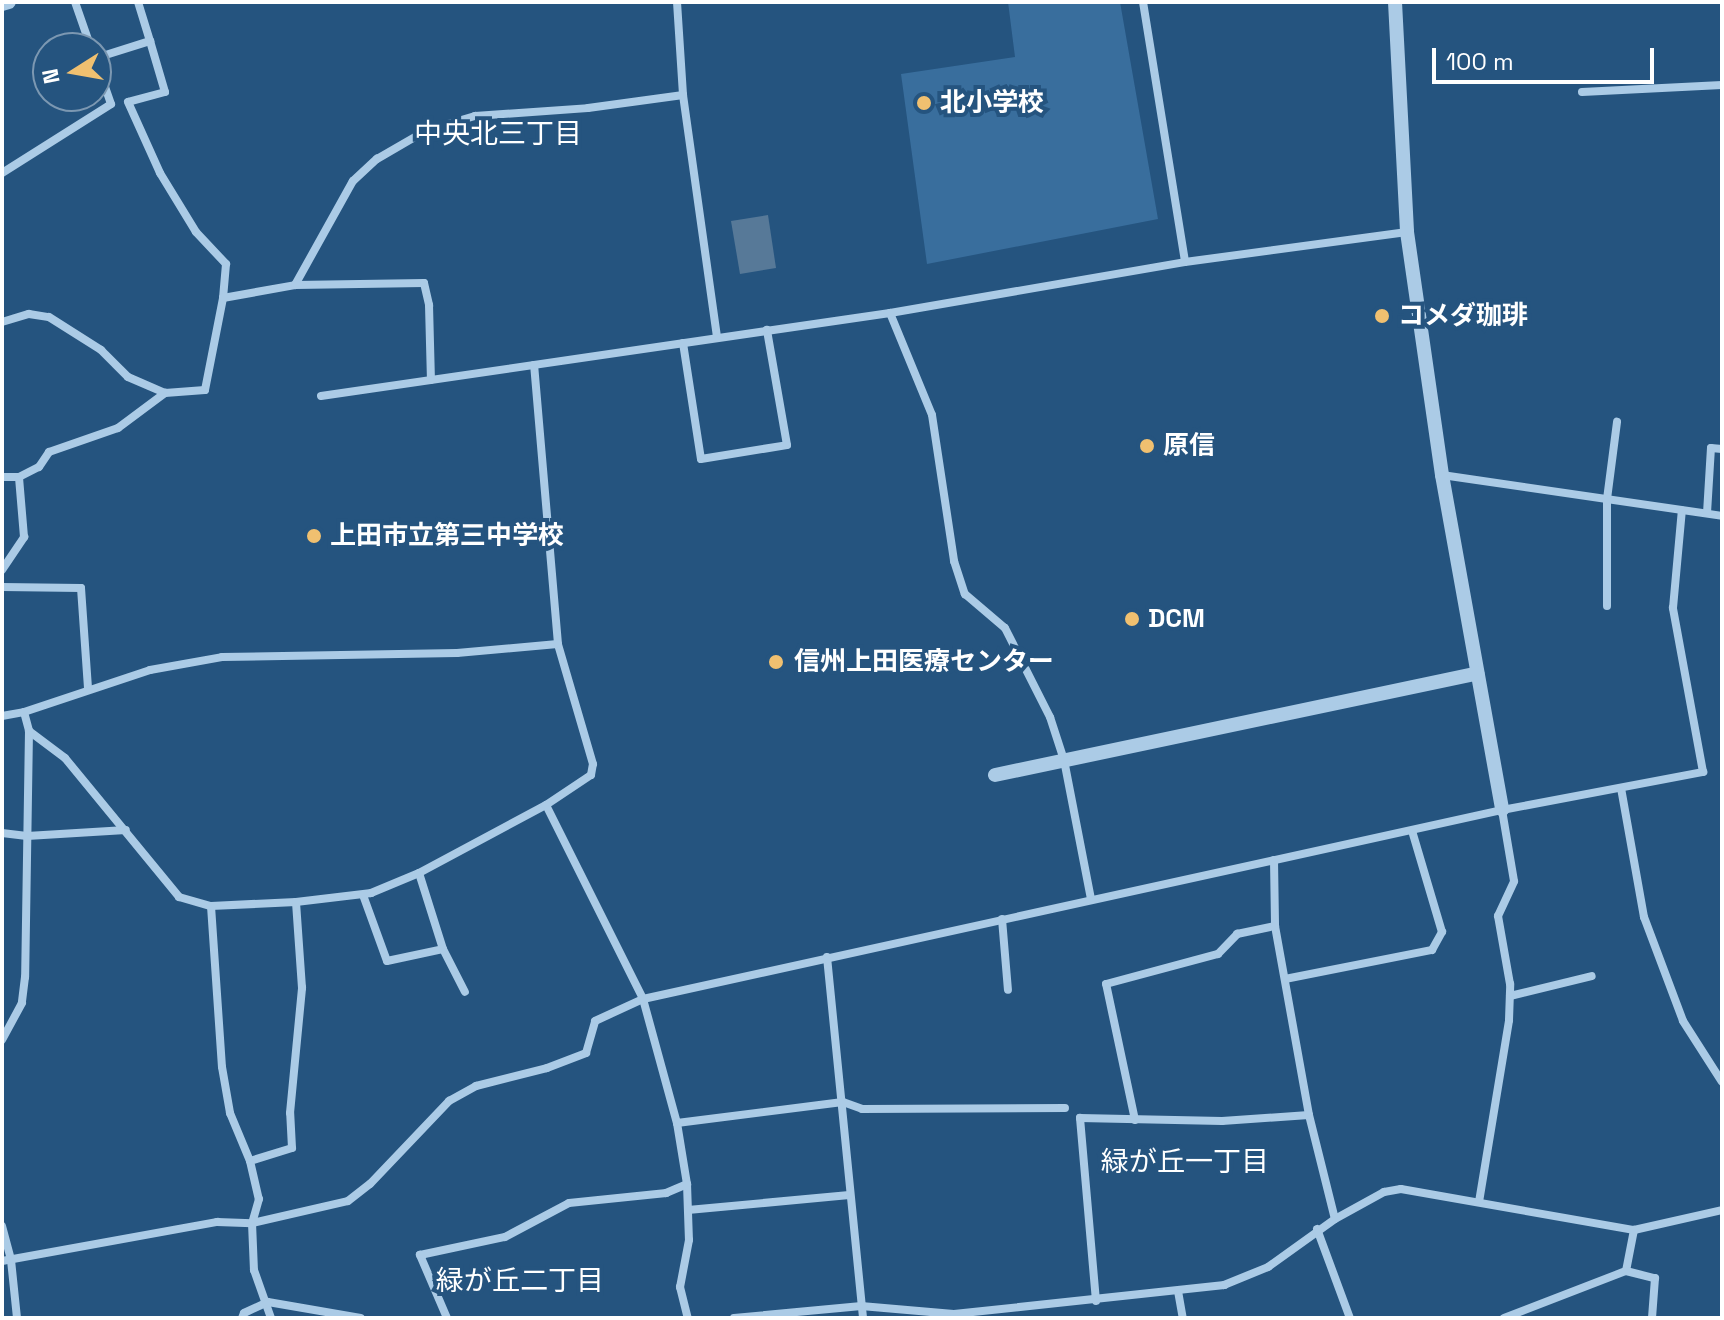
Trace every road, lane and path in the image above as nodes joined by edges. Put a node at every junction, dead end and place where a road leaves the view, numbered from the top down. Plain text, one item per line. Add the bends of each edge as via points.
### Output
1 (9, 2) edge
2 (75, 2) edge
3 (138, 2) edge
4 (677, 2) edge
5 (1143, 2) edge
6 (1395, 2) edge
7 (2, 4) edge
8 (85, 32) edge
9 (150, 41) junction
10 (112, 54) edge
11 (1722, 85) edge
12 (1582, 92) dead end
13 (683, 95) junction
14 (98, 112) edge
15 (2, 173) edge
16 (1407, 232) junction
17 (1185, 262) junction
18 (295, 285) junction
19 (223, 298) junction
20 (890, 313) junction
21 (2, 322) edge
22 (767, 330) junction
23 (717, 338) junction
24 (683, 343) junction
25 (534, 365) junction
26 (431, 380) junction
27 (165, 393) junction
28 (321, 396) dead end
29 (1617, 422) dead end
30 (1722, 449) edge
31 (1442, 475) junction
32 (2, 477) edge
33 (19, 477) junction
34 (1607, 499) junction
35 (1682, 510) junction
36 (1707, 513) junction
37 (1722, 516) edge
38 (2, 570) edge
39 (2, 587) edge
40 (1607, 606) dead end
41 (558, 644) junction
42 (1477, 673) junction
43 (88, 689) junction
44 (24, 712) junction
45 (2, 716) edge
46 (29, 731) junction
47 (1064, 760) junction
48 (995, 775) dead end
49 (1621, 788) junction
50 (546, 805) junction
51 (1502, 810) junction
52 (126, 830) junction
53 (1412, 831) junction
54 (2, 833) edge
55 (27, 836) junction
56 (1274, 860) junction
57 (419, 873) junction
58 (363, 895) junction
59 (1091, 899) junction
60 (296, 902) junction
61 (211, 906) junction
62 (1002, 919) junction
63 (1275, 926) junction
64 (443, 949) junction
65 (827, 957) junction
66 (1592, 976) dead end
67 (1285, 979) junction
68 (1008, 990) dead end
69 (465, 992) dead end
70 (1510, 996) junction
71 (643, 999) junction
72 (2, 1040) edge
73 (1722, 1082) edge
74 (843, 1102) junction
75 (1065, 1108) dead end
76 (1309, 1115) junction
77 (1135, 1120) junction
78 (677, 1123) junction
79 (250, 1161) junction
80 (687, 1184) junction
81 (849, 1195) junction
82 (1479, 1202) junction
83 (688, 1210) junction
84 (1722, 1210) edge
85 (1335, 1219) junction
86 (252, 1223) junction
87 (2, 1226) edge
88 (1317, 1229) junction
89 (1634, 1230) junction
90 (7, 1260) edge
91 (1626, 1271) junction
92 (1178, 1291) junction
93 (1096, 1301) junction
94 (268, 1302) junction
95 (861, 1306) junction
96 (1528, 1314) edge
97 (17, 1318) edge
98 (242, 1318) edge
99 (271, 1318) edge
100 (361, 1318) edge
101 (447, 1318) edge
102 (688, 1318) edge
103 (734, 1318) edge
104 (863, 1318) edge
105 (1183, 1318) edge
106 (1350, 1318) edge
107 (1504, 1318) edge
108 (1652, 1318) edge

1 - 7 street
2 - 8 street
3 - 9 street
4 - 13 street
5 - 17 street
6 - 16 street
9 - 10 street
9 - 19 street via 165,92 128,102 160,173 196,232 226,264
11 - 12 street
13 - 18 street via 475,116 427,130 377,159 353,181
13 - 23 street
14 - 15 street
16 - 17 street
16 - 31 street
17 - 20 street
18 - 19 street
18 - 26 street via 424,283
19 - 27 street via 205,390
20 - 22 street
20 - 47 street via 932,415 949,532 965,594 1005,628 1035,683
21 - 27 street via 29,314 49,317 101,350 128,377
22 - 23 street
22 - 24 street via 787,445 701,459
23 - 24 street
24 - 25 street
25 - 26 street
25 - 41 street
26 - 28 street
27 - 33 street via 118,428 49,452 39,467
29 - 34 street
30 - 36 street via 1711,448
31 - 34 street
31 - 42 street
32 - 33 street
33 - 38 street via 24,537
34 - 35 street
34 - 40 street
35 - 36 street
35 - 49 street via 1673,608 1703,772
36 - 37 street
39 - 43 street via 81,588
41 - 43 street via 457,653 222,657 178,662
41 - 50 street via 593,764 591,775
42 - 47 street
42 - 51 street
43 - 44 street
44 - 45 street
44 - 46 street
46 - 52 street via 65,758
46 - 55 street
47 - 48 street
47 - 59 street
49 - 51 street
49 - 73 street via 1644,917 1683,1021
50 - 57 street
50 - 71 street
51 - 53 street
51 - 70 street via 1514,881 1498,916
52 - 55 street
52 - 61 street via 179,897
53 - 56 street
53 - 67 street via 1442,932 1432,950
54 - 55 street
55 - 72 street via 23,990 14,1022
56 - 59 street
56 - 63 street
57 - 58 street
57 - 64 street
58 - 60 street
58 - 64 street via 387,961
59 - 62 street
60 - 61 street
60 - 79 street via 302,988 290,1113 292,1148
61 - 79 street via 222,1067 230,1113
62 - 65 street
62 - 68 street
63 - 67 street
63 - 77 street via 1237,934 1218,954 1106,984
64 - 69 street
65 - 71 street
65 - 74 street
66 - 70 street
67 - 76 street
70 - 82 street
71 - 78 street
71 - 86 street via 595,1021 586,1053 476,1086 449,1101 348,1201
74 - 75 street via 862,1109
74 - 78 street
74 - 81 street
76 - 77 street
76 - 85 street
77 - 93 street via 1080,1118
78 - 80 street
79 - 86 street via 259,1199
80 - 83 street
80 - 101 street via 666,1193 569,1203 505,1237 420,1255
81 - 83 street
81 - 95 street
82 - 85 street via 1401,1189 1384,1192
82 - 89 street
83 - 102 street via 689,1240 680,1287
84 - 89 street
85 - 88 street
86 - 90 street via 217,1222
86 - 94 street via 254,1270
87 - 90 street
88 - 92 street via 1268,1267 1224,1285
88 - 106 street
89 - 91 street
90 - 97 street
91 - 96 street
91 - 108 street via 1655,1278
92 - 93 street
92 - 105 street
93 - 95 street via 954,1314
94 - 98 street
94 - 99 street
94 - 100 street
95 - 103 street
95 - 104 street
96 - 107 street

